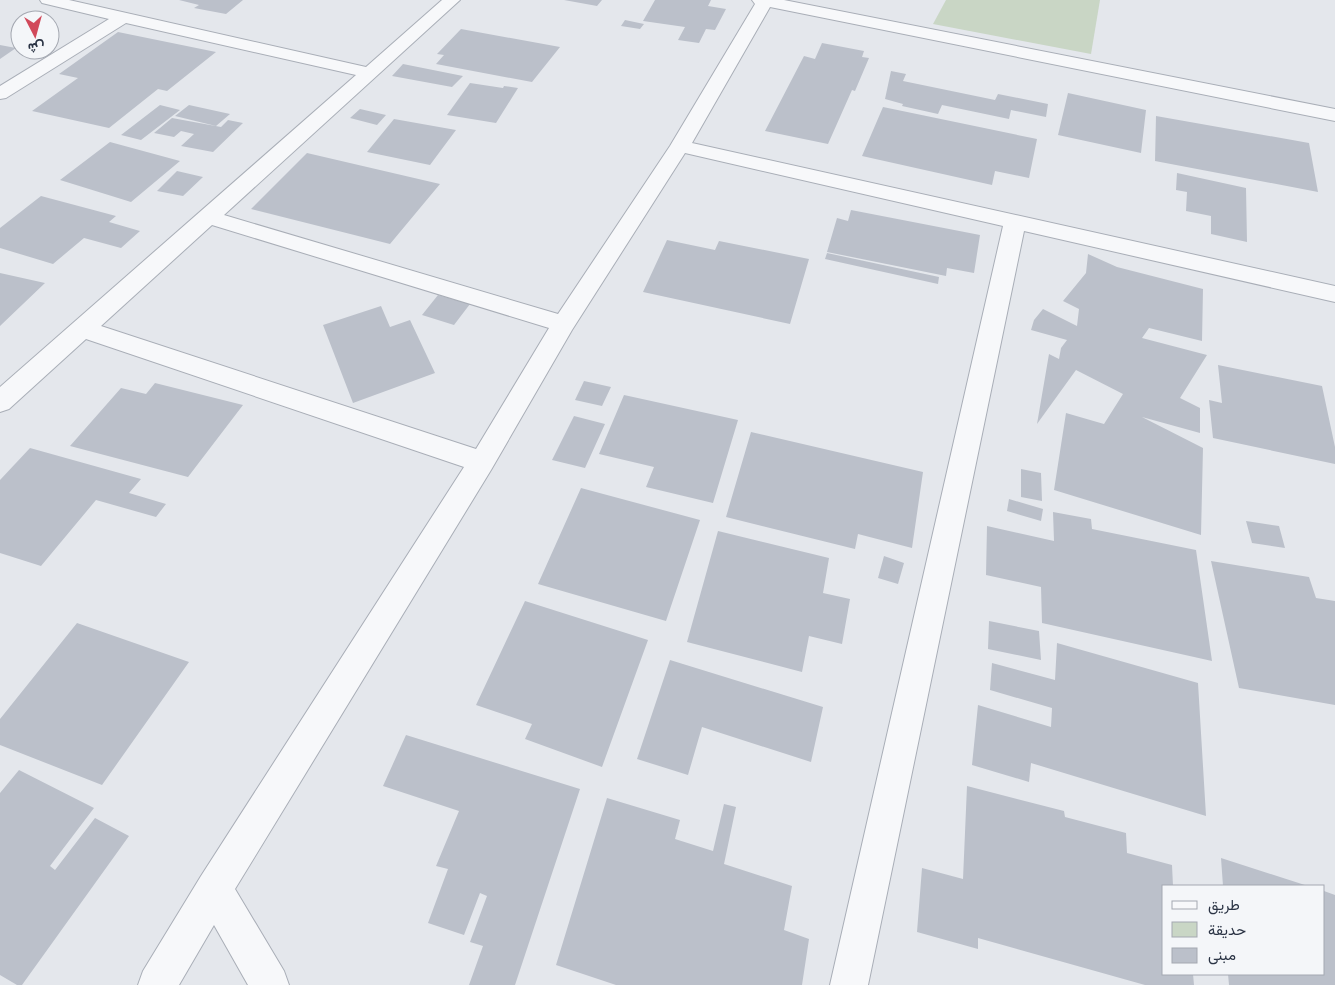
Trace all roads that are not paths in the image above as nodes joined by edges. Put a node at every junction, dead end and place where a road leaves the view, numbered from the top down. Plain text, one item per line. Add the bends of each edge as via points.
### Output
1 (48, 0) edge
2 (452, 0) edge
3 (762, 0) edge
4 (123, 17) junction
5 (370, 73) junction
6 (0, 94) edge
7 (1335, 115) edge
8 (680, 146) junction
9 (208, 217) junction
10 (1015, 222) junction
11 (1335, 294) edge
12 (564, 324) junction
13 (82, 329) junction
14 (0, 402) edge
15 (482, 462) junction
16 (214, 889) junction
17 (157, 985) edge
18 (270, 985) edge
19 (849, 985) edge

1 - 4 street
2 - 5 street
3 - 7 street
3 - 8 street
4 - 5 street
4 - 6 street
5 - 9 street
8 - 10 street
8 - 12 street
9 - 12 street
9 - 13 street
10 - 11 street
10 - 19 street
12 - 15 street
13 - 14 street
13 - 15 street
15 - 16 street
16 - 17 street
16 - 18 street

